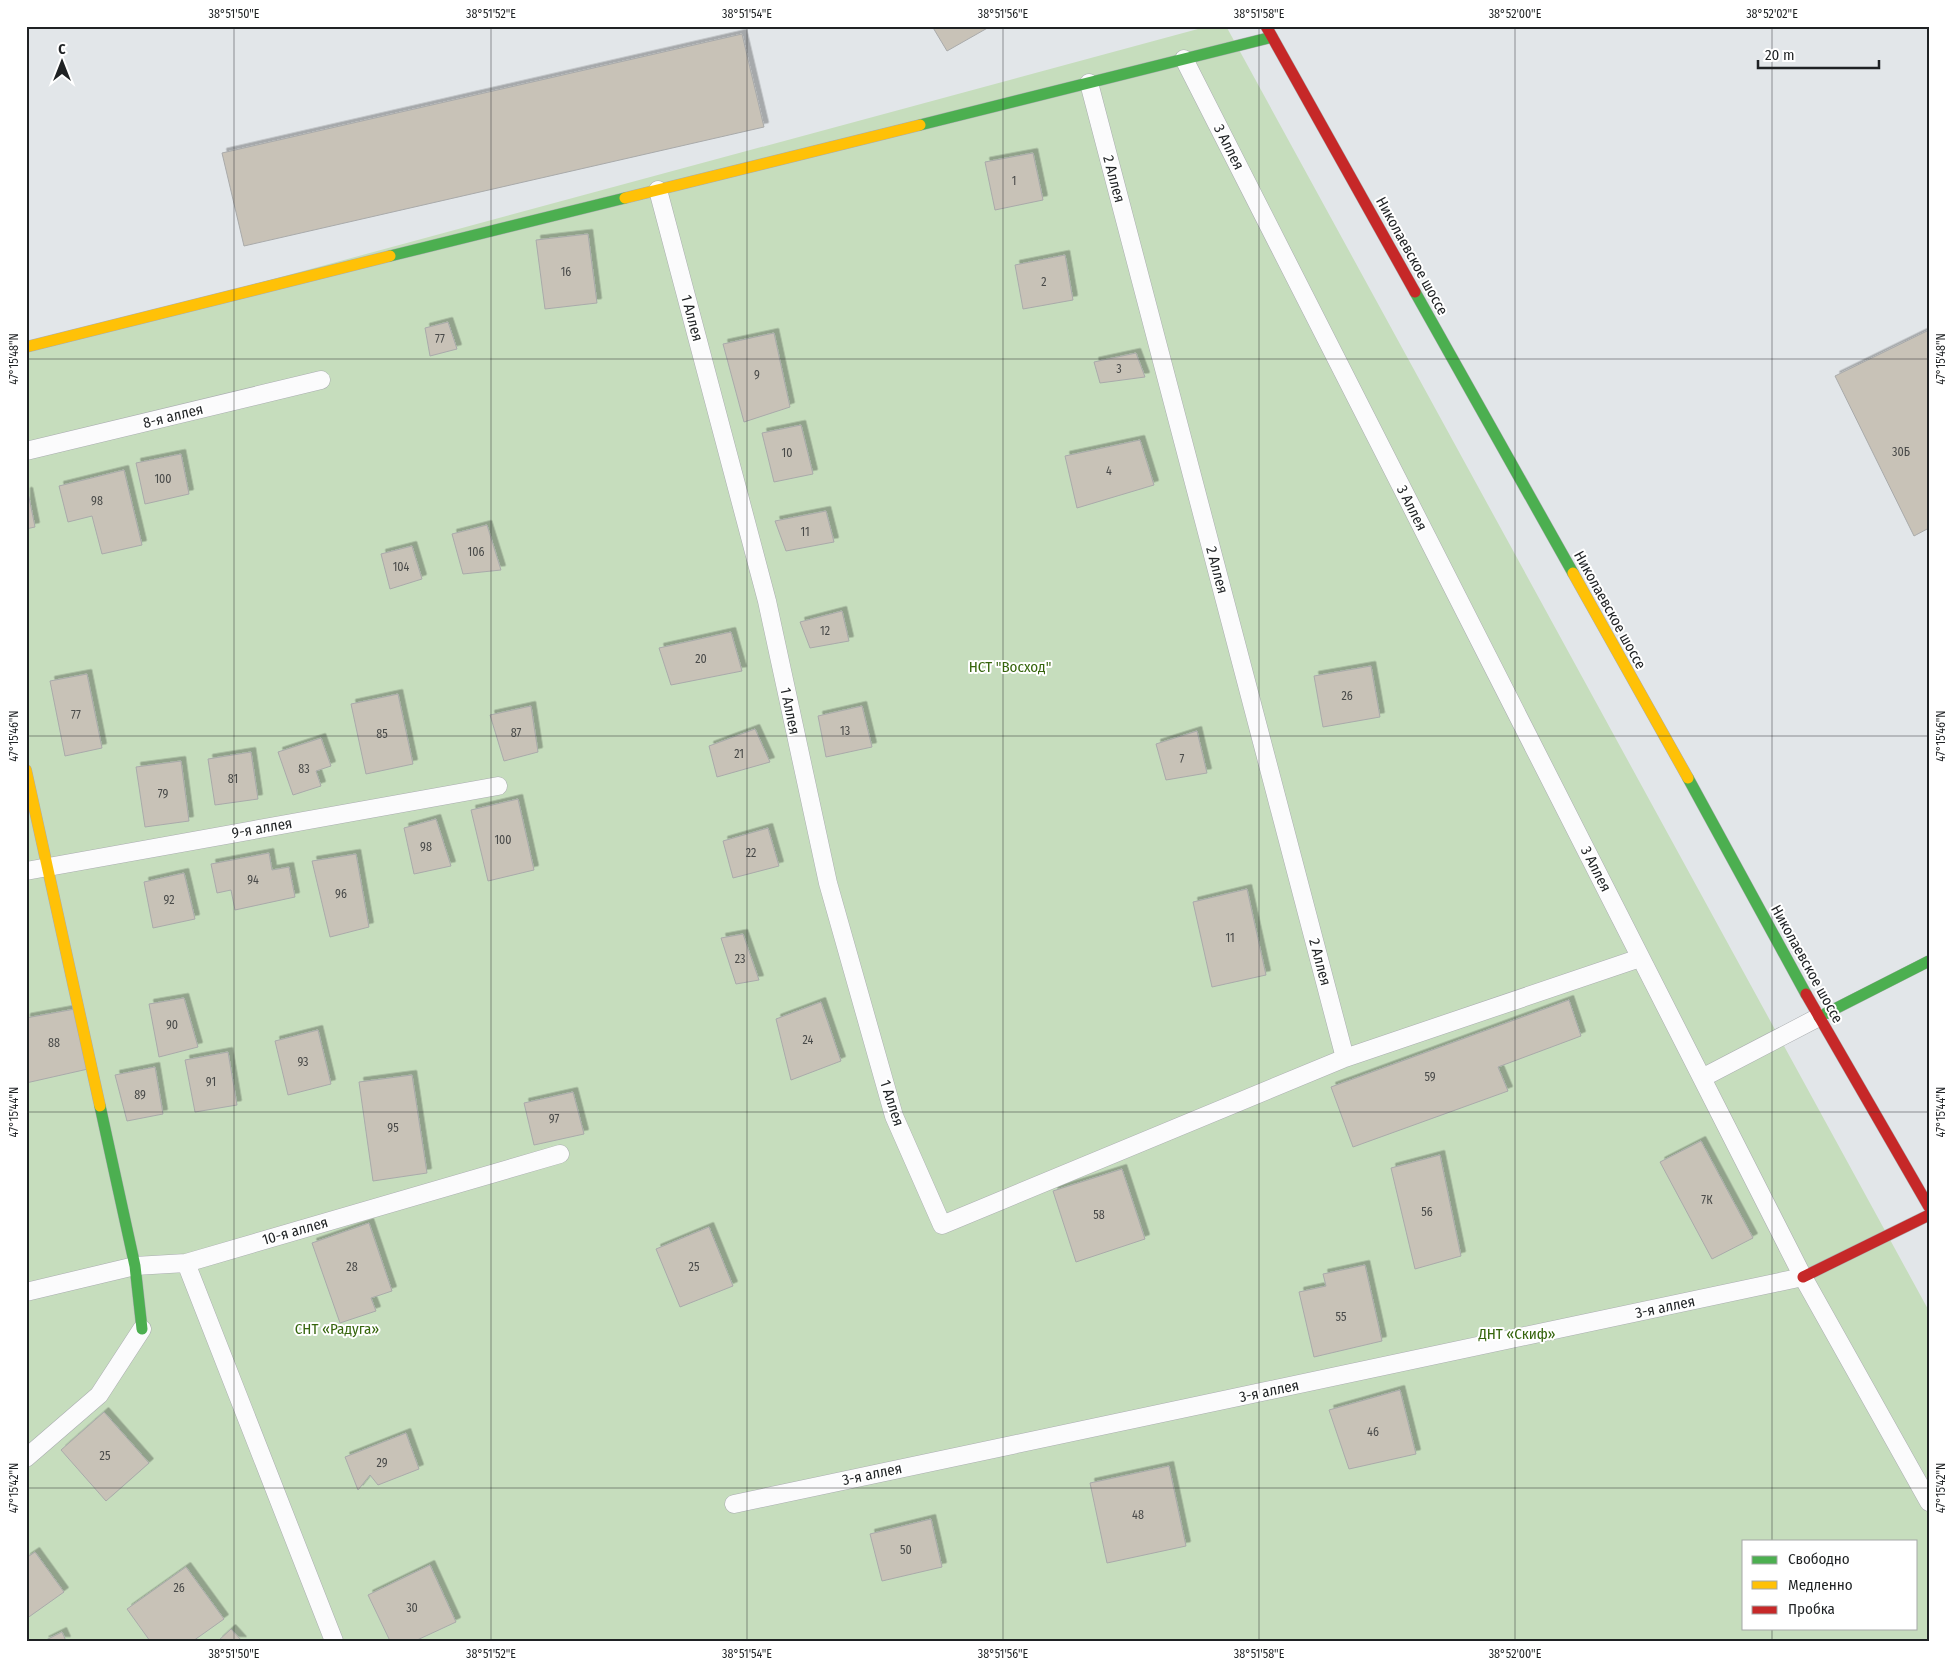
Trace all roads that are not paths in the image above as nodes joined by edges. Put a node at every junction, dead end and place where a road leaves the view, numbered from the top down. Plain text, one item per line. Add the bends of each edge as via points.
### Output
1 (1266, 26) edge
2 (1272, 37) junction
3 (1184, 59) junction
4 (1089, 82) junction
5 (658, 190) junction
6 (26, 347) edge
7 (321, 380) dead end
8 (26, 452) edge
9 (26, 770) edge
10 (498, 786) dead end
11 (48, 866) junction
12 (26, 871) edge
13 (1640, 958) junction
14 (1929, 961) edge
15 (1819, 1017) junction
16 (1345, 1058) junction
17 (1702, 1078) junction
18 (560, 1154) dead end
19 (1929, 1207) edge
20 (1929, 1215) edge
21 (186, 1263) junction
22 (135, 1266) junction
23 (1803, 1278) junction
24 (26, 1292) edge
25 (142, 1329) joint
26 (26, 1458) edge
27 (1929, 1502) edge
28 (734, 1504) dead end
29 (334, 1641) edge

1 - 2 street, Николаевское шоссе
2 - 3 street
2 - 15 street, Николаевское шоссе
3 - 4 street
3 - 13 lane, 3 Аллея
4 - 5 street
4 - 16 lane, 2 Аллея
5 - 6 street
5 - 16 lane, 1 Аллея via 767,601 828,882 894,1116 942,1225
7 - 8 lane, 8-я аллея
9 - 11 street
10 - 11 lane, 9-я аллея
11 - 12 lane, 9-я аллея
11 - 22 street
13 - 16 lane
13 - 17 lane, 3 Аллея
14 - 15 street
15 - 17 lane
15 - 19 street, Николаевское шоссе
17 - 23 lane, 3 Аллея
18 - 21 lane, 10-я аллея
20 - 23 street
21 - 22 lane, 10-я аллея
21 - 29 lane
22 - 24 lane, 10-я аллея
22 - 25 street
23 - 27 lane, 3 Аллея
23 - 28 lane, 3-я аллея
25 - 26 lane via 99,1395

